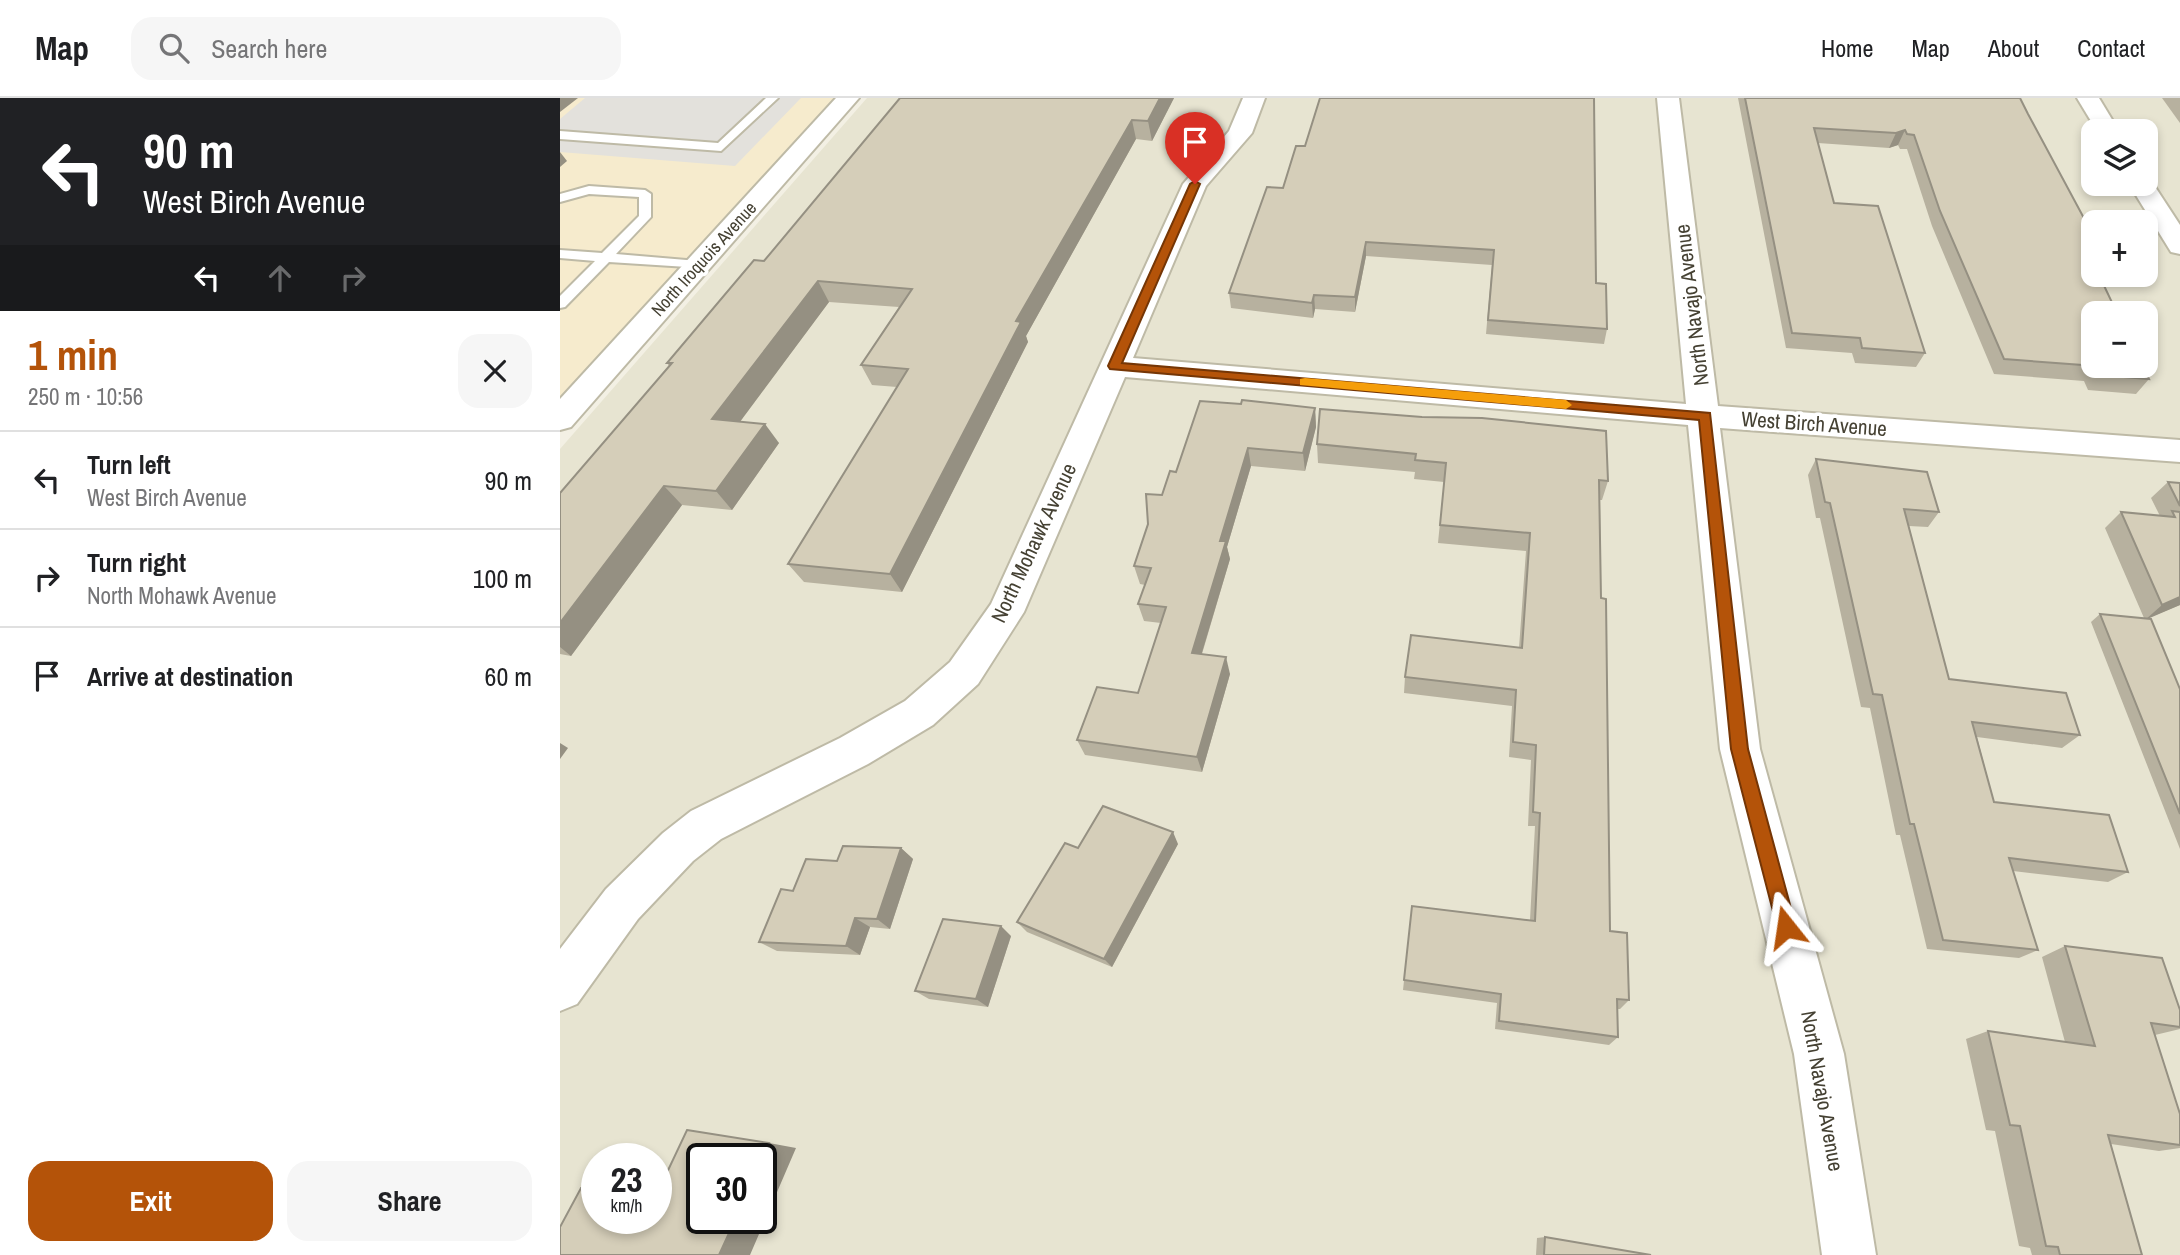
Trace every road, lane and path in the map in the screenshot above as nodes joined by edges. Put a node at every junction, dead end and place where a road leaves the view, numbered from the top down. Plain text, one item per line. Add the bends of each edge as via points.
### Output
1 (772, 98) edge
2 (848, 98) edge
3 (1254, 98) edge
4 (1668, 98) edge
5 (2088, 98) edge
6 (2101, 119) edge
7 (560, 135) edge
8 (2148, 196) edge
9 (560, 198) edge
10 (2180, 247) edge
11 (560, 254) edge
12 (603, 258) junction
13 (698, 265) junction
14 (560, 304) edge
15 (1114, 366) junction
16 (1705, 416) junction
17 (560, 419) edge
18 (2180, 451) edge
19 (560, 987) edge
20 (1849, 1255) edge

1 - 7 lane via 721,147
2 - 13 street, North Iroquois Avenue
3 - 15 street, North Mohawk Avenue via 1240,133 1195,184
4 - 16 street, North Navajo Avenue
5 - 6 street
8 - 10 street
9 - 12 lane via 589,190 645,194 645,217
11 - 12 lane
12 - 13 lane
12 - 14 lane
13 - 17 street, North Iroquois Avenue
15 - 16 street, West Birch Avenue
15 - 19 street, North Mohawk Avenue via 1006,612 964,673 919,713 696,833 639,885
16 - 18 street, West Birch Avenue
16 - 20 street, North Navajo Avenue via 1740,749 1819,1054

